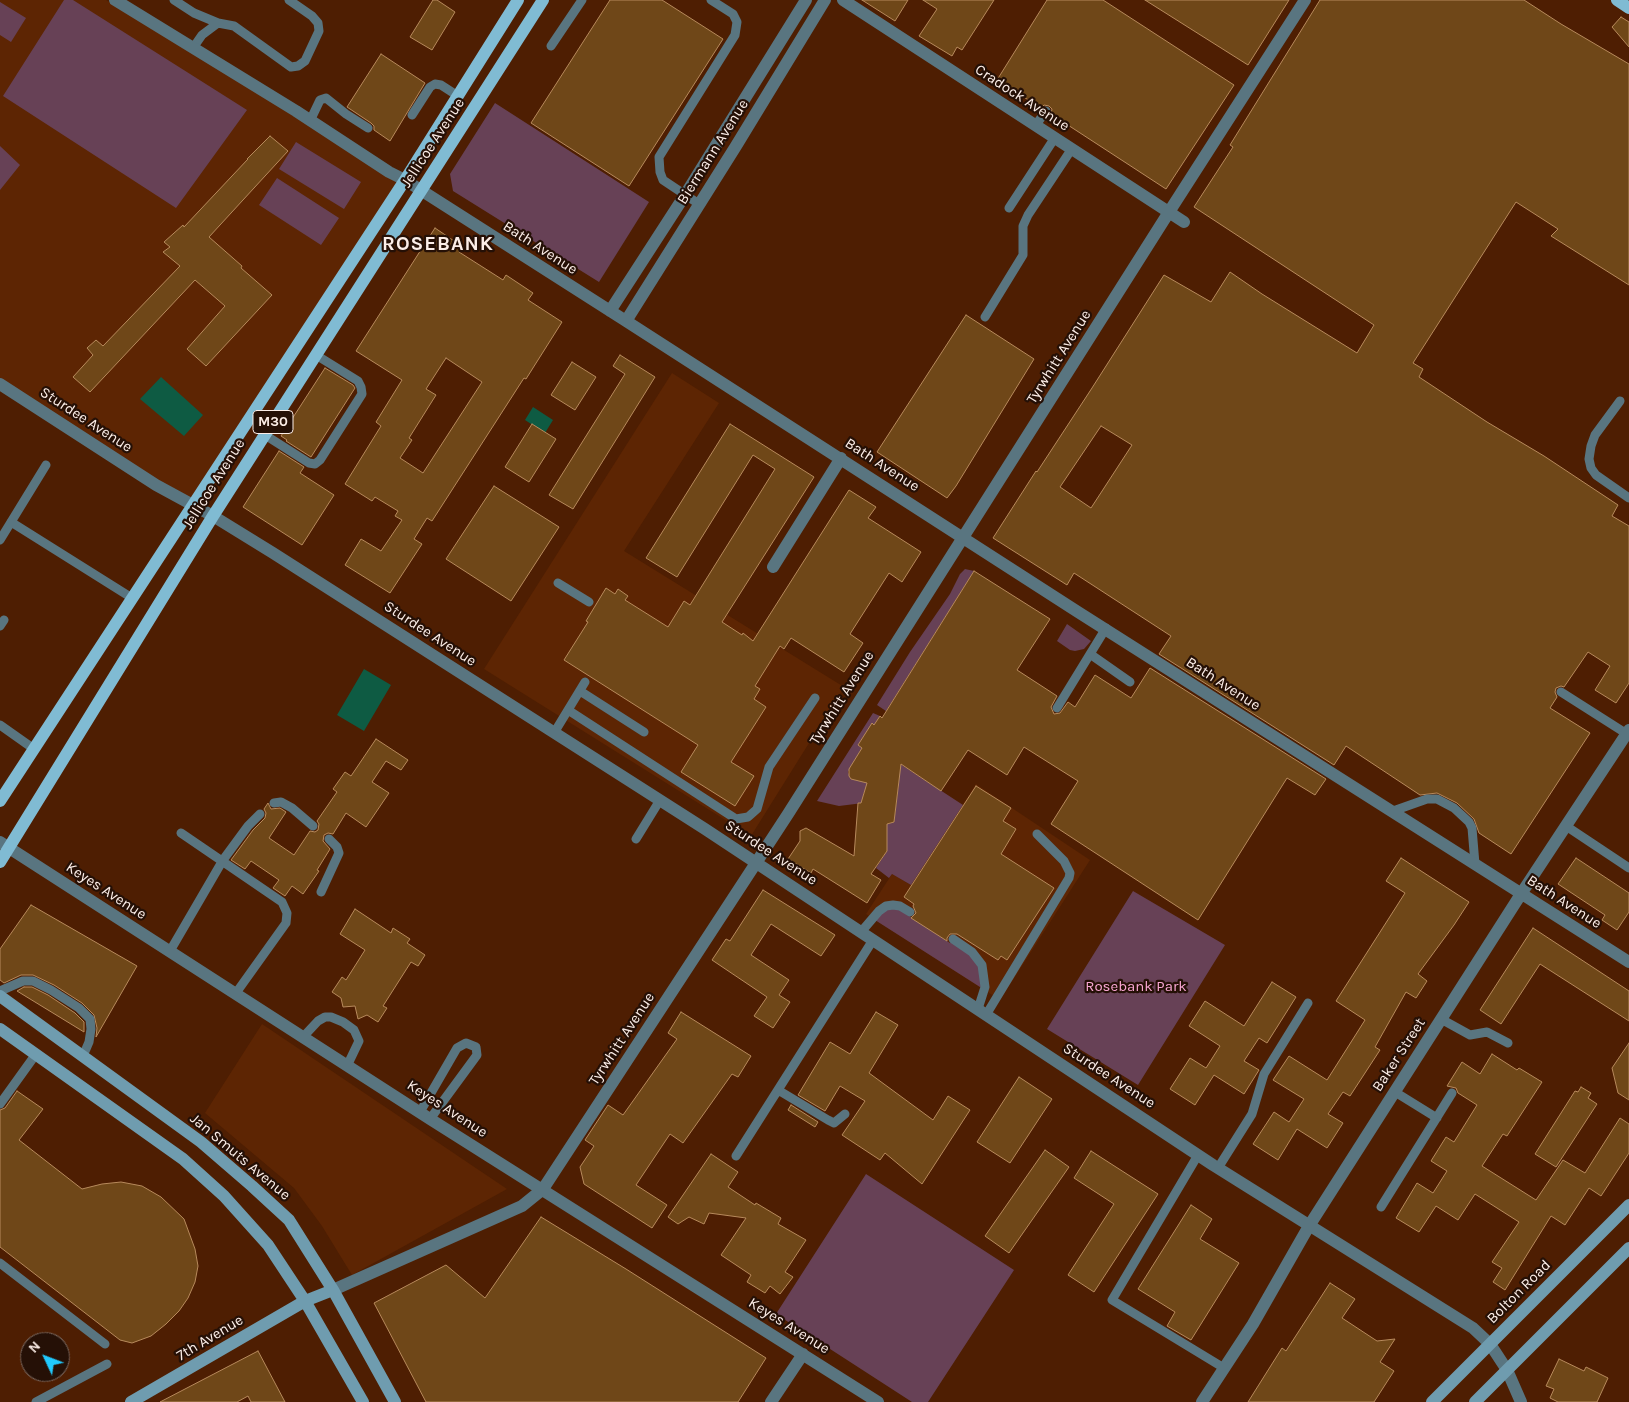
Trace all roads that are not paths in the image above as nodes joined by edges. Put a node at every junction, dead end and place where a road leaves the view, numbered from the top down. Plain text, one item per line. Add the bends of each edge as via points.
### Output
1 (115, 0) edge
2 (174, 0) edge
3 (289, 0) edge
4 (518, 0) edge
5 (542, 0) edge
6 (582, 0) edge
7 (711, 0) edge
8 (806, 0) edge
9 (825, 0) edge
10 (843, 0) edge
11 (1305, 0) edge
12 (1616, 0) edge
13 (1629, 8) edge
14 (218, 23) junction
15 (551, 46) dead end
16 (193, 48) junction
17 (458, 96) junction
18 (1046, 111) dead end
19 (412, 115) dead end
20 (310, 121) junction
21 (1036, 126) junction
22 (368, 128) dead end
23 (721, 136) junction
24 (1054, 139) junction
25 (736, 146) junction
26 (1071, 150) junction
27 (405, 180) junction
28 (422, 191) junction
29 (685, 195) junction
30 (699, 204) junction
31 (1009, 208) dead end
32 (1169, 212) junction
33 (1184, 222) dead end
34 (610, 311) junction
35 (985, 317) dead end
36 (626, 320) junction
37 (316, 355) junction
38 (0, 384) edge
39 (1620, 401) dead end
40 (265, 435) junction
41 (841, 458) junction
42 (46, 465) dead end
43 (1629, 498) edge
44 (192, 505) junction
45 (213, 516) junction
46 (12, 522) junction
47 (964, 537) junction
48 (0, 540) edge
49 (773, 567) dead end
50 (558, 583) dead end
51 (132, 598) junction
52 (589, 602) dead end
53 (1106, 628) junction
54 (1090, 654) junction
55 (585, 682) dead end
56 (1130, 682) dead end
57 (580, 691) junction
58 (1560, 692) dead end
59 (815, 698) dead end
60 (1057, 708) dead end
61 (568, 710) junction
62 (0, 725) edge
63 (554, 732) junction
64 (644, 732) dead end
65 (1628, 732) edge
66 (34, 749) junction
67 (660, 800) junction
68 (0, 801) edge
69 (274, 803) dead end
70 (1393, 811) junction
71 (260, 814) dead end
72 (313, 826) dead end
73 (1566, 826) junction
74 (181, 833) dead end
75 (1037, 834) dead end
76 (636, 838) dead end
77 (329, 839) dead end
78 (5, 845) edge
79 (223, 860) junction
80 (0, 862) edge
81 (756, 863) junction
82 (1475, 864) junction
83 (1629, 868) edge
84 (321, 892) dead end
85 (1521, 894) junction
86 (910, 912) dead end
87 (861, 932) junction
88 (954, 939) dead end
89 (873, 940) junction
90 (170, 951) junction
91 (1629, 962) edge
92 (0, 991) edge
93 (236, 993) junction
94 (0, 996) edge
95 (1308, 1003) dead end
96 (982, 1012) junction
97 (1441, 1019) junction
98 (0, 1029) edge
99 (304, 1036) junction
100 (1508, 1043) dead end
101 (36, 1054) junction
102 (83, 1056) junction
103 (348, 1064) junction
104 (778, 1090) junction
105 (1395, 1092) junction
106 (1452, 1094) dead end
107 (0, 1104) edge
108 (845, 1114) dead end
109 (425, 1115) junction
110 (1437, 1118) junction
111 (1198, 1155) junction
112 (736, 1156) dead end
113 (1218, 1168) junction
114 (543, 1190) junction
115 (1629, 1205) edge
116 (1381, 1207) dead end
117 (1309, 1226) junction
118 (1629, 1248) edge
119 (0, 1263) edge
120 (333, 1290) junction
121 (305, 1301) junction
122 (105, 1344) dead end
123 (1490, 1344) junction
124 (802, 1354) junction
125 (107, 1364) dead end
126 (1224, 1368) junction
127 (1507, 1370) junction
128 (36, 1402) edge
129 (132, 1402) edge
130 (363, 1402) edge
131 (395, 1402) edge
132 (771, 1402) edge
133 (878, 1402) edge
134 (1202, 1402) edge
135 (1432, 1402) edge
136 (1475, 1402) edge
137 (1521, 1402) edge

1 - 16 street, Bath Avenue
2 - 14 lane via 194,14
3 - 14 lane via 312,16 320,31 305,61 298,66 291,67 234,26
4 - 17 main road, Jellicoe Avenue / M30
5 - 28 main road, Jellicoe Avenue / M30
6 - 15 lane
7 - 29 lane via 733,14 737,22 735,35 659,157 664,180
8 - 23 street, Biermann Avenue
9 - 25 street, Biermann Avenue
10 - 21 street, Cradock Avenue
11 - 32 street, Tyrwhitt Avenue
12 - 13 main road
14 - 16 lane via 202,35
16 - 20 street, Bath Avenue
17 - 19 lane via 435,84
17 - 27 main road, Jellicoe Avenue / M30
18 - 21 lane
20 - 22 lane via 320,100 326,98
20 - 27 street, Bath Avenue
21 - 24 street, Cradock Avenue
23 - 25 street
23 - 29 street, Biermann Avenue
24 - 26 street, Cradock Avenue
24 - 31 lane
25 - 30 street, Biermann Avenue
26 - 32 street, Cradock Avenue
26 - 35 lane via 1028,215 1024,226 1023,255
27 - 28 street, Bath Avenue
27 - 44 main road, Jellicoe Avenue / M30
28 - 34 street, Bath Avenue
28 - 37 main road, Jellicoe Avenue / M30
29 - 30 lane
29 - 34 street, Biermann Avenue
30 - 36 street, Biermann Avenue
32 - 33 street, Cradock Avenue
32 - 47 street, Tyrwhitt Avenue
34 - 36 street, Bath Avenue
36 - 41 street, Bath Avenue
37 - 40 main road, Jellicoe Avenue / M30
37 - 40 lane via 358,381 362,394 320,460 315,464 309,463
38 - 44 street, Sturdee Avenue
39 - 43 lane via 1595,435 1589,459 1596,475
40 - 45 main road, Jellicoe Avenue / M30
41 - 47 street, Bath Avenue
41 - 49 street
42 - 46 lane
44 - 45 street, Sturdee Avenue
44 - 51 main road, Jellicoe Avenue / M30
45 - 63 street, Sturdee Avenue
45 - 78 main road, Jellicoe Avenue / M30
46 - 48 lane
46 - 51 lane
47 - 53 street, Bath Avenue
47 - 81 street, Tyrwhitt Avenue
50 - 52 lane
51 - 66 main road, Jellicoe Avenue / M30
53 - 54 lane
53 - 70 street, Bath Avenue
54 - 56 lane
54 - 60 lane
55 - 57 lane
57 - 61 lane
57 - 64 lane
58 - 65 lane
59 - 61 lane via 769,767 757,809 748,818 736,819
61 - 63 lane
62 - 66 lane
63 - 67 street, Sturdee Avenue
65 - 73 street, Baker Street
66 - 68 main road, Jellicoe Avenue / M30
67 - 76 lane
67 - 81 street, Sturdee Avenue
69 - 72 lane via 281,802 292,808
70 - 82 street, Bath Avenue
70 - 82 lane via 1427,800 1437,800 1454,808 1472,828
71 - 79 lane
73 - 83 lane
73 - 85 street, Baker Street
74 - 79 lane
75 - 96 lane via 1064,861 1069,878
77 - 84 lane via 340,853
78 - 80 main road, Jellicoe Avenue / M30
78 - 90 street, Keyes Avenue
79 - 90 lane
79 - 93 lane via 282,902 287,913 286,923
81 - 87 street, Sturdee Avenue
81 - 114 street, Tyrwhitt Avenue
82 - 85 street, Bath Avenue
85 - 91 street, Bath Avenue
85 - 97 street, Baker Street
86 - 87 lane via 900,906 886,906
87 - 89 street, Sturdee Avenue
88 - 96 lane via 972,952 982,965 985,987
89 - 96 street, Sturdee Avenue
89 - 104 lane
90 - 93 street, Keyes Avenue
92 - 102 lane via 23,981 33,981 79,1008 90,1019 92,1029
93 - 99 street, Keyes Avenue
94 - 102 main road, Jan Smuts Avenue
95 - 113 lane via 1264,1074 1252,1114
96 - 111 street, Sturdee Avenue
97 - 100 lane via 1470,1035 1487,1032
97 - 105 street, Baker Street
98 - 101 main road
99 - 103 street, Keyes Avenue
99 - 103 lane via 325,1017 343,1022 354,1030 359,1041
101 - 107 lane
101 - 121 main road via 183,1159 224,1196 268,1245
102 - 120 main road, Jan Smuts Avenue via 201,1142 289,1220
103 - 109 street, Keyes Avenue
104 - 108 lane via 828,1120 834,1122
104 - 112 lane
105 - 110 lane
105 - 117 street, Baker Street
106 - 110 lane
109 - 109 lane via 477,1055 476,1047 466,1043 457,1048
109 - 114 street, Keyes Avenue
110 - 116 lane
111 - 113 street, Sturdee Avenue
111 - 126 lane via 1112,1300
113 - 117 street, Sturdee Avenue
114 - 120 street, Tyrwhitt Avenue via 522,1206
114 - 124 street, Keyes Avenue
115 - 123 main road, Bolton Road
117 - 123 street, Sturdee Avenue via 1473,1328
117 - 126 street, Baker Street
118 - 127 main road
119 - 122 lane
120 - 121 main road, Tyrwhitt Avenue
120 - 131 main road, Jan Smuts Avenue
121 - 129 main road, 7th Avenue
121 - 130 main road
123 - 127 street, Sturdee Avenue
123 - 135 main road, Bolton Road
124 - 132 street
124 - 133 street, Keyes Avenue
125 - 128 lane
126 - 134 street, Baker Street
127 - 136 main road
127 - 137 street, Sturdee Avenue

